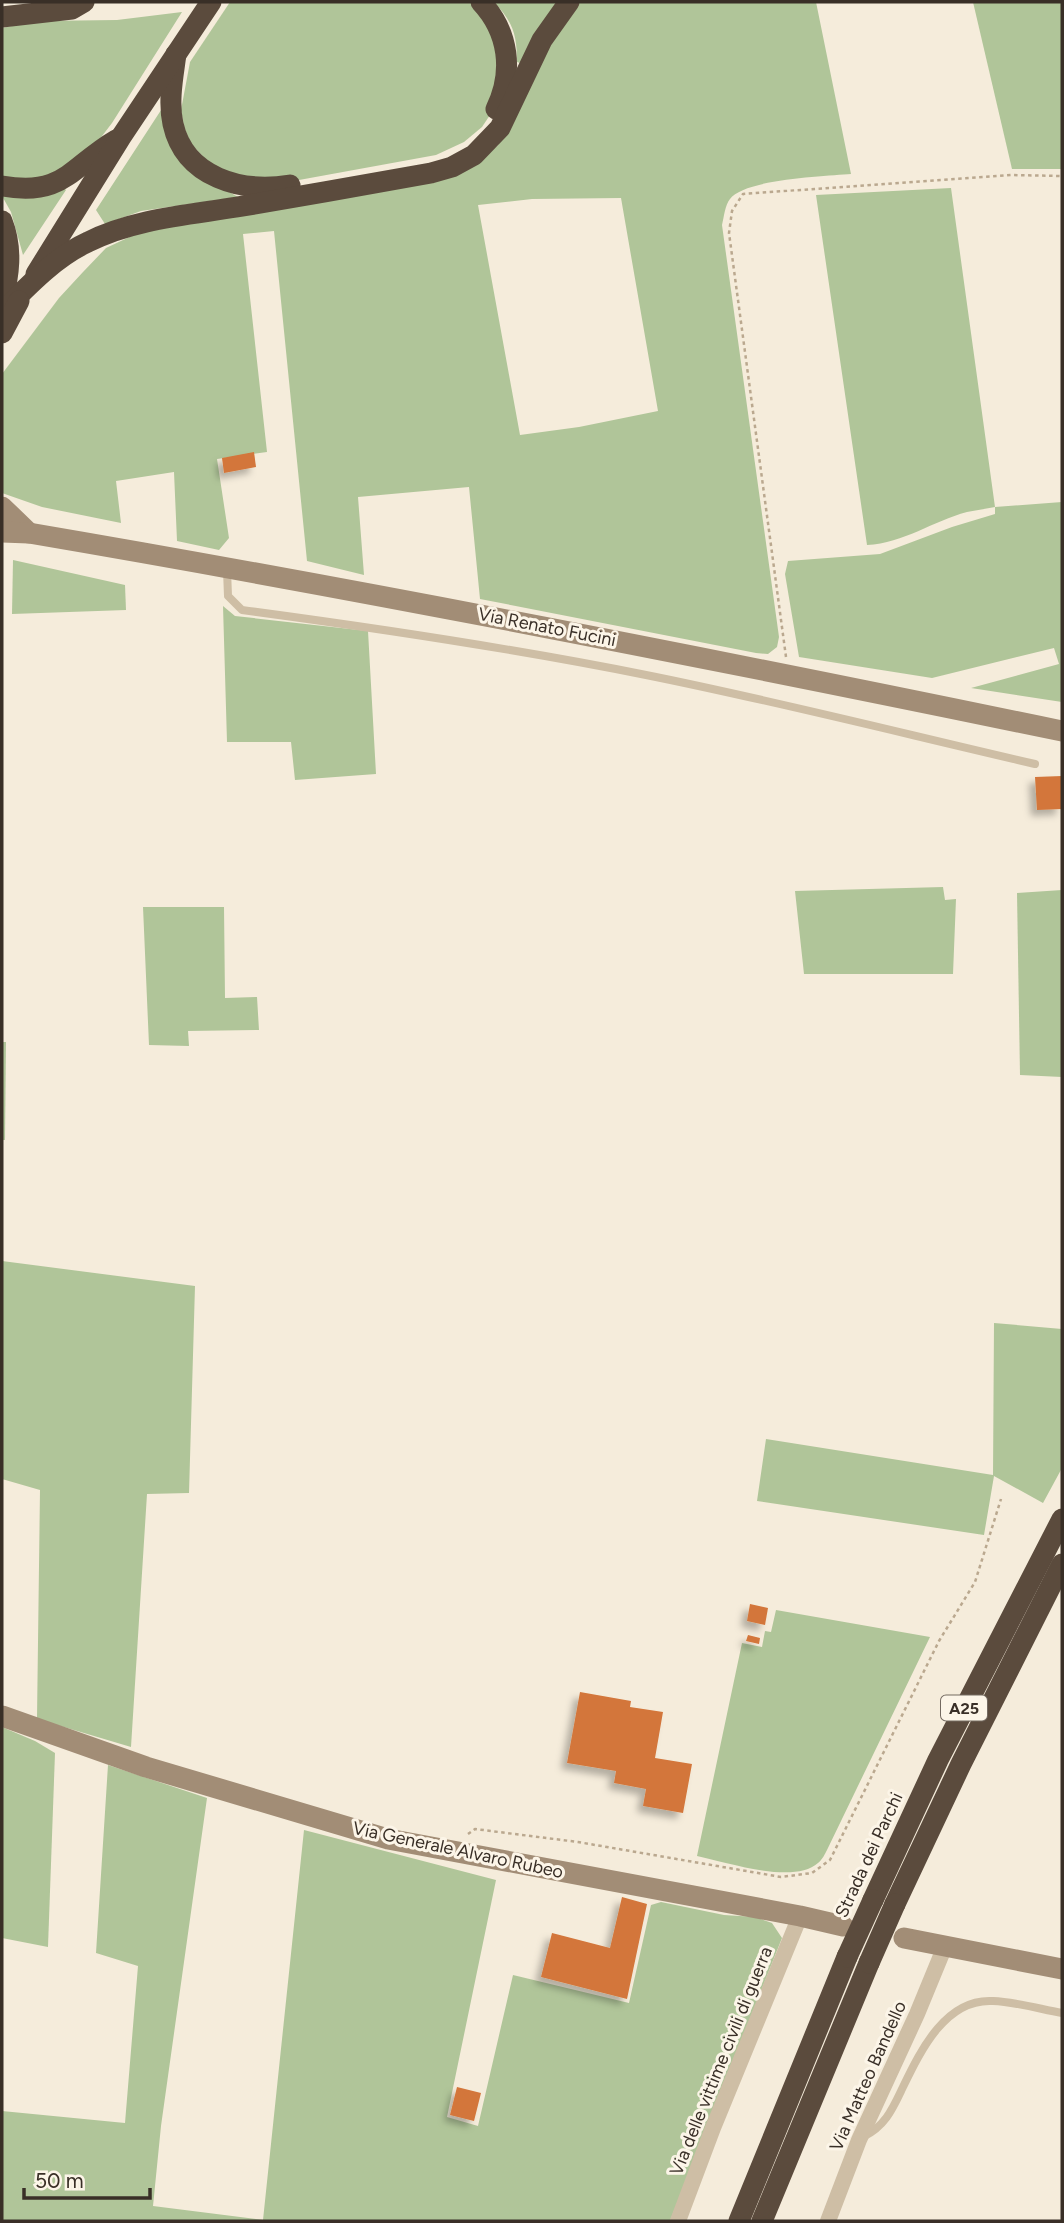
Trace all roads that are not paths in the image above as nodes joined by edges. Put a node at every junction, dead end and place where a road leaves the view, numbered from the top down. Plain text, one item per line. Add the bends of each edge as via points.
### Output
1 (83, 2) edge
2 (211, 2) edge
3 (481, 2) edge
4 (569, 2) edge
5 (2, 18) edge
6 (176, 54) junction
7 (121, 137) junction
8 (2, 186) edge
9 (2, 221) edge
10 (28, 286) junction
11 (2, 303) edge
12 (2, 312) edge
13 (2, 333) edge
14 (2, 507) edge
15 (2, 532) edge
16 (29, 533) junction
17 (228, 567) junction
18 (1062, 731) edge
19 (1035, 764) dead end
20 (1062, 1519) edge
21 (1062, 1564) edge
22 (2, 1716) edge
23 (800, 1916) junction
24 (843, 1926) dead end
25 (904, 1938) dead end
26 (945, 1946) junction
27 (1062, 1969) edge
28 (1062, 2014) edge
29 (859, 2140) junction
30 (678, 2221) edge
31 (739, 2221) edge
32 (762, 2221) edge
33 (828, 2221) edge

1 - 5 highway via 72,9
2 - 6 highway
3 - 6 highway via 501,30 508,69 489,122 477,136 447,155 346,176 254,188 230,184 202,169 180,143 173,125
4 - 10 highway via 542,40 500,128 463,161 431,173 117,230 86,242
6 - 7 highway
7 - 8 highway via 56,184 38,189
7 - 10 highway
9 - 11 highway via 10,264
10 - 12 highway
10 - 13 highway
14 - 16 street
15 - 16 street, Via Renato Fucini
16 - 17 street, Via Renato Fucini
17 - 18 street, Via Renato Fucini
17 - 19 lane via 228,596 242,610 403,632 624,671
20 - 31 highway, Strada dei Parchi / A25, bridge via 943,1749 873,1900
21 - 32 highway, A25, bridge via 895,1904
22 - 23 street, Via Generale Alvaro Rubeo via 146,1767 388,1839
23 - 24 street, Via Generale Alvaro Rubeo
23 - 30 street, Via delle vittime civili di guerra
25 - 26 street
26 - 27 street
26 - 29 street, Via Matteo Bandello
28 - 29 lane via 992,2000 967,2004 922,2046 888,2118
29 - 33 street, Via Matteo Bandello

